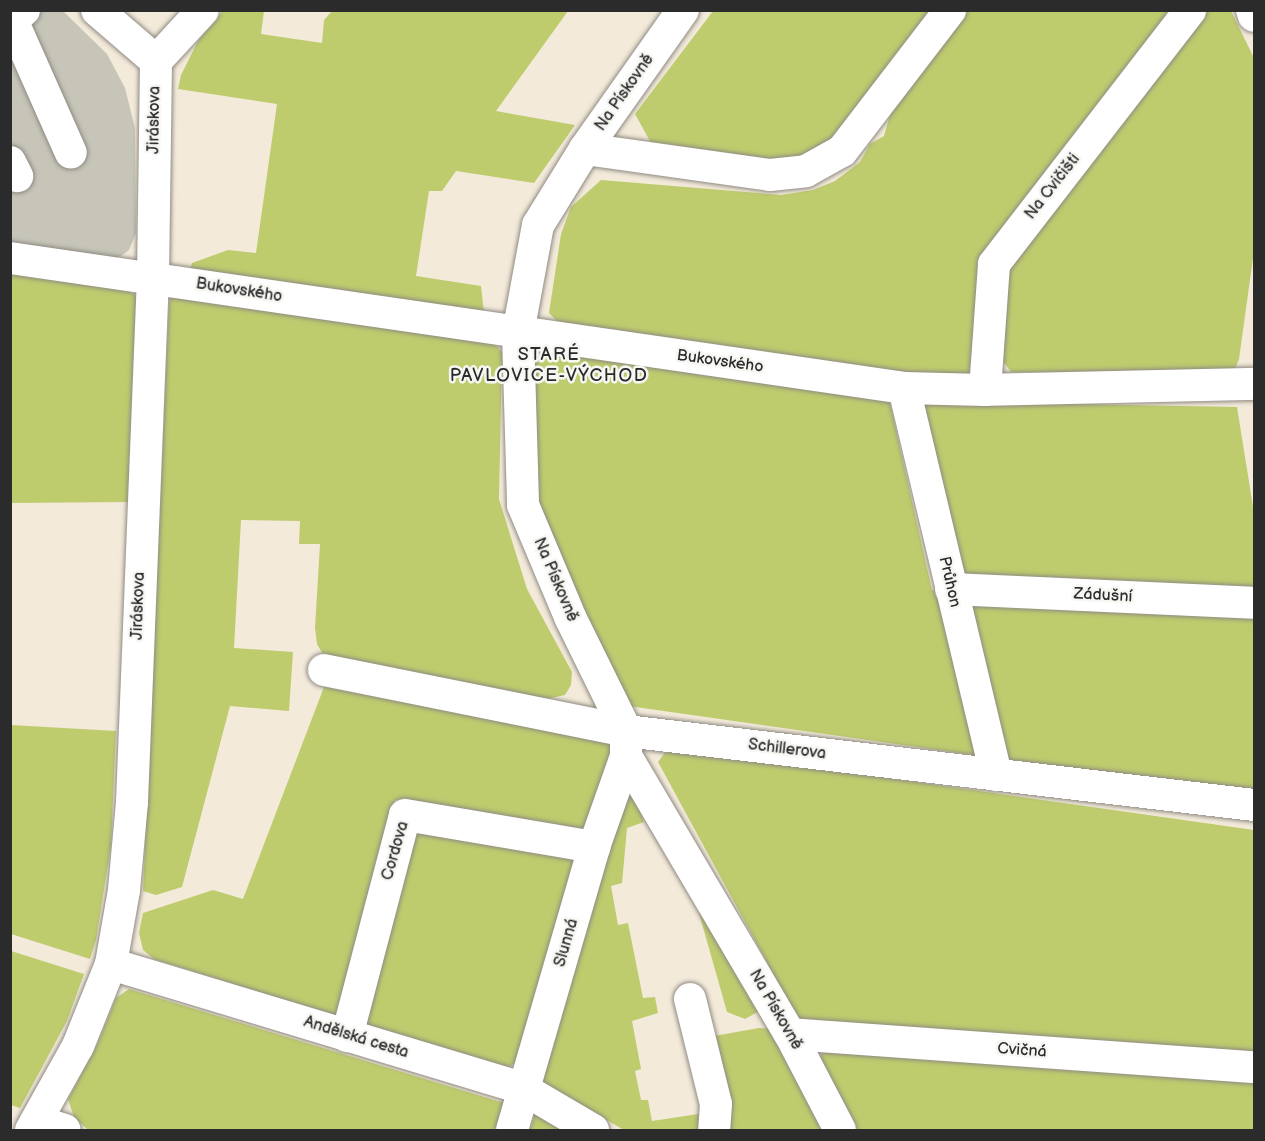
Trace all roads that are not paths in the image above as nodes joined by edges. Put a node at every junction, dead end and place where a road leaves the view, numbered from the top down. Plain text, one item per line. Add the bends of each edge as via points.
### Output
1 (24, 10) edge
2 (98, 10) edge
3 (203, 10) edge
4 (683, 10) edge
5 (950, 10) edge
6 (1190, 10) edge
7 (1252, 10) edge
8 (1254, 16) edge
9 (156, 61) junction
10 (585, 149) junction
11 (71, 153) dead end
12 (10, 258) edge
13 (153, 277) junction
14 (518, 333) junction
15 (1254, 384) edge
16 (904, 388) junction
17 (985, 390) junction
18 (951, 589) junction
19 (1254, 603) edge
20 (324, 670) dead end
21 (626, 743) junction
22 (996, 775) junction
23 (1254, 805) edge
24 (594, 847) junction
25 (111, 964) junction
26 (690, 999) dead end
27 (790, 1034) junction
28 (347, 1036) junction
29 (1254, 1067) edge
30 (525, 1090) junction
31 (44, 1127) edge
32 (512, 1131) edge
33 (593, 1131) edge
34 (714, 1131) edge
35 (840, 1131) edge

1 - 11 street via 12,20
2 - 9 street
3 - 9 street
4 - 10 street, Na Pískovně
5 - 10 street via 842,151 806,171 770,175
6 - 17 street, Na Cvičišti via 994,264
7 - 8 street
9 - 13 street, Jiráskova
10 - 14 street, Na Pískovně via 538,225
12 - 13 street, Bukovského
13 - 14 street, Bukovského
13 - 25 street, Jiráskova via 132,802 124,890
14 - 16 street, Bukovského
14 - 21 street, Na Pískovně via 523,505
15 - 17 street, Bukovského
16 - 17 street, Bukovského
16 - 18 street, Průhon
18 - 19 street, Zádušní
18 - 22 street, Průhon
20 - 21 street, Schillerova
21 - 22 street, Schillerova
21 - 24 street, Slunná
21 - 27 street, Na Pískovně
22 - 23 street, Schillerova
24 - 28 street, Cordova via 405,815
24 - 30 street, Slunná
25 - 28 street, Andělská cesta
25 - 31 street, Jiráskova
26 - 34 street via 716,1104
27 - 29 street, Cvičná
27 - 35 street, Na Pískovně
28 - 30 street, Andělská cesta
30 - 32 street, Slunná
30 - 33 street, Andělská cesta

